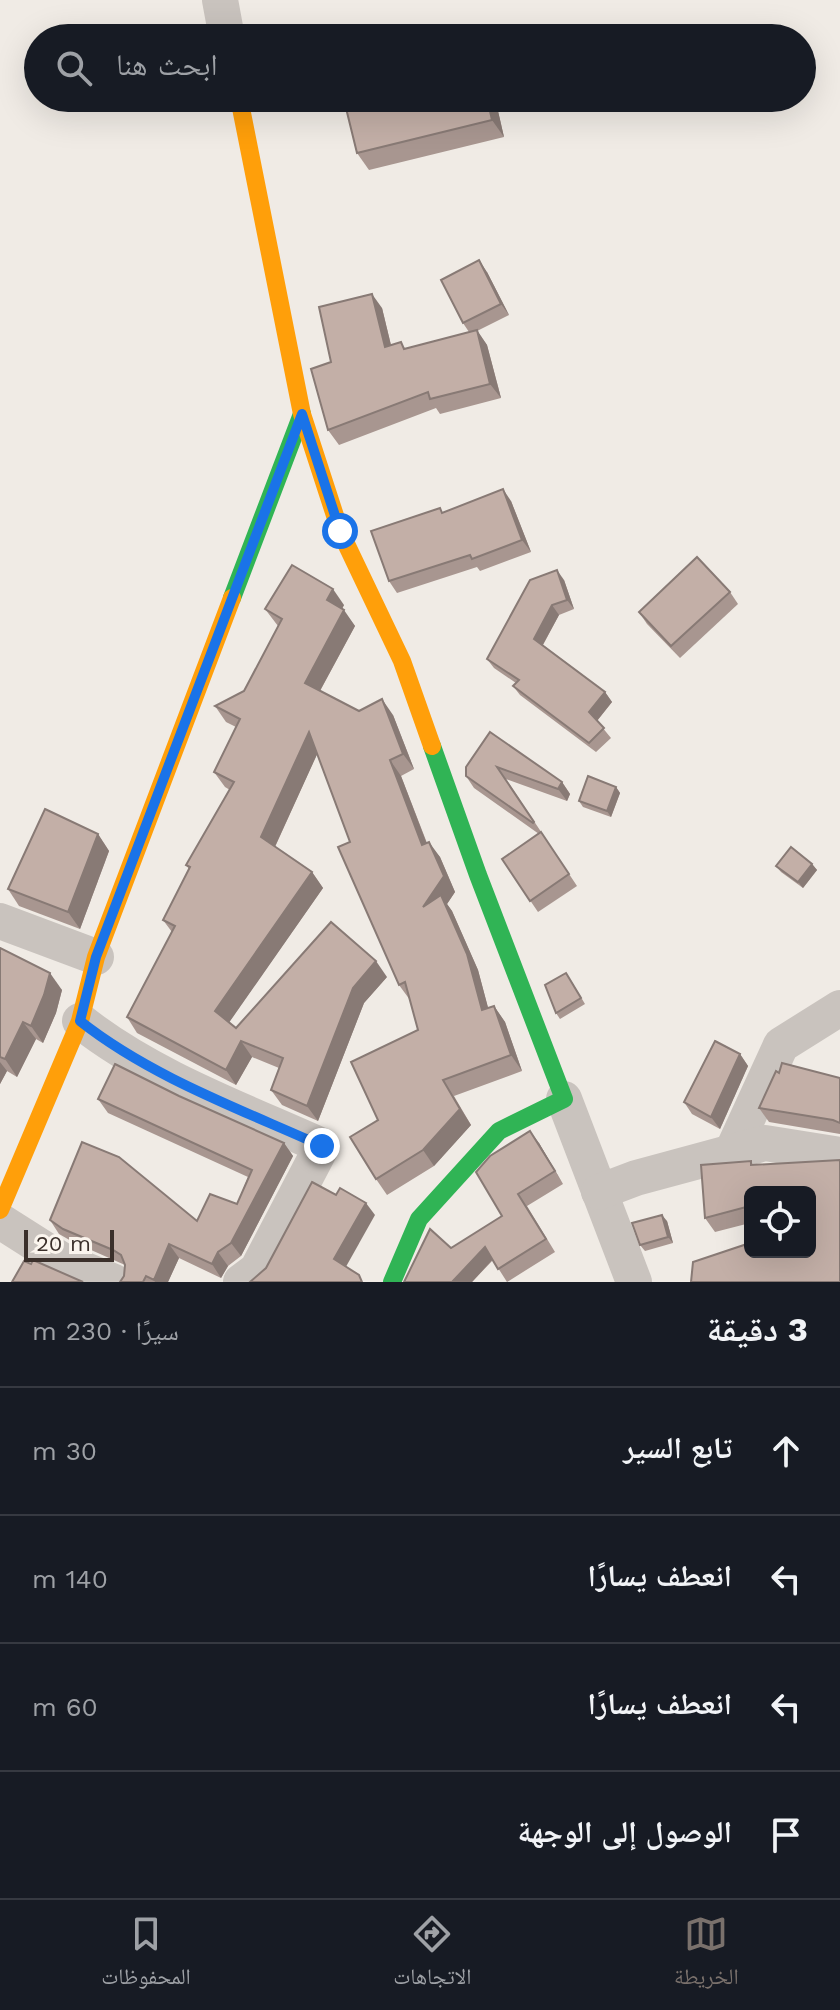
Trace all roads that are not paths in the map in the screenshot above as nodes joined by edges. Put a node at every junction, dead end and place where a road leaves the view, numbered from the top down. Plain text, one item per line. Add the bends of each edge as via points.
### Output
1 (220, 0) edge
2 (224, 24) edge
3 (242, 112) edge
4 (302, 414) junction
5 (0, 921) edge
6 (96, 957) junction
7 (840, 1008) edge
8 (80, 1021) junction
9 (564, 1099) junction
10 (732, 1152) junction
11 (840, 1155) edge
12 (599, 1192) junction
13 (0, 1210) edge
14 (0, 1221) edge
15 (114, 1282) edge
16 (241, 1282) edge
17 (392, 1282) edge
18 (634, 1282) edge

1 - 2 street
3 - 4 street
4 - 6 street
4 - 9 street via 340,531 402,661
5 - 6 street
6 - 8 street
7 - 10 street via 781,1045
8 - 13 street
8 - 16 street via 173,1079 322,1146 257,1270
9 - 12 street
9 - 17 street via 499,1131 419,1219
10 - 11 street via 765,1143
10 - 12 street
12 - 18 street
14 - 15 street via 63,1261

